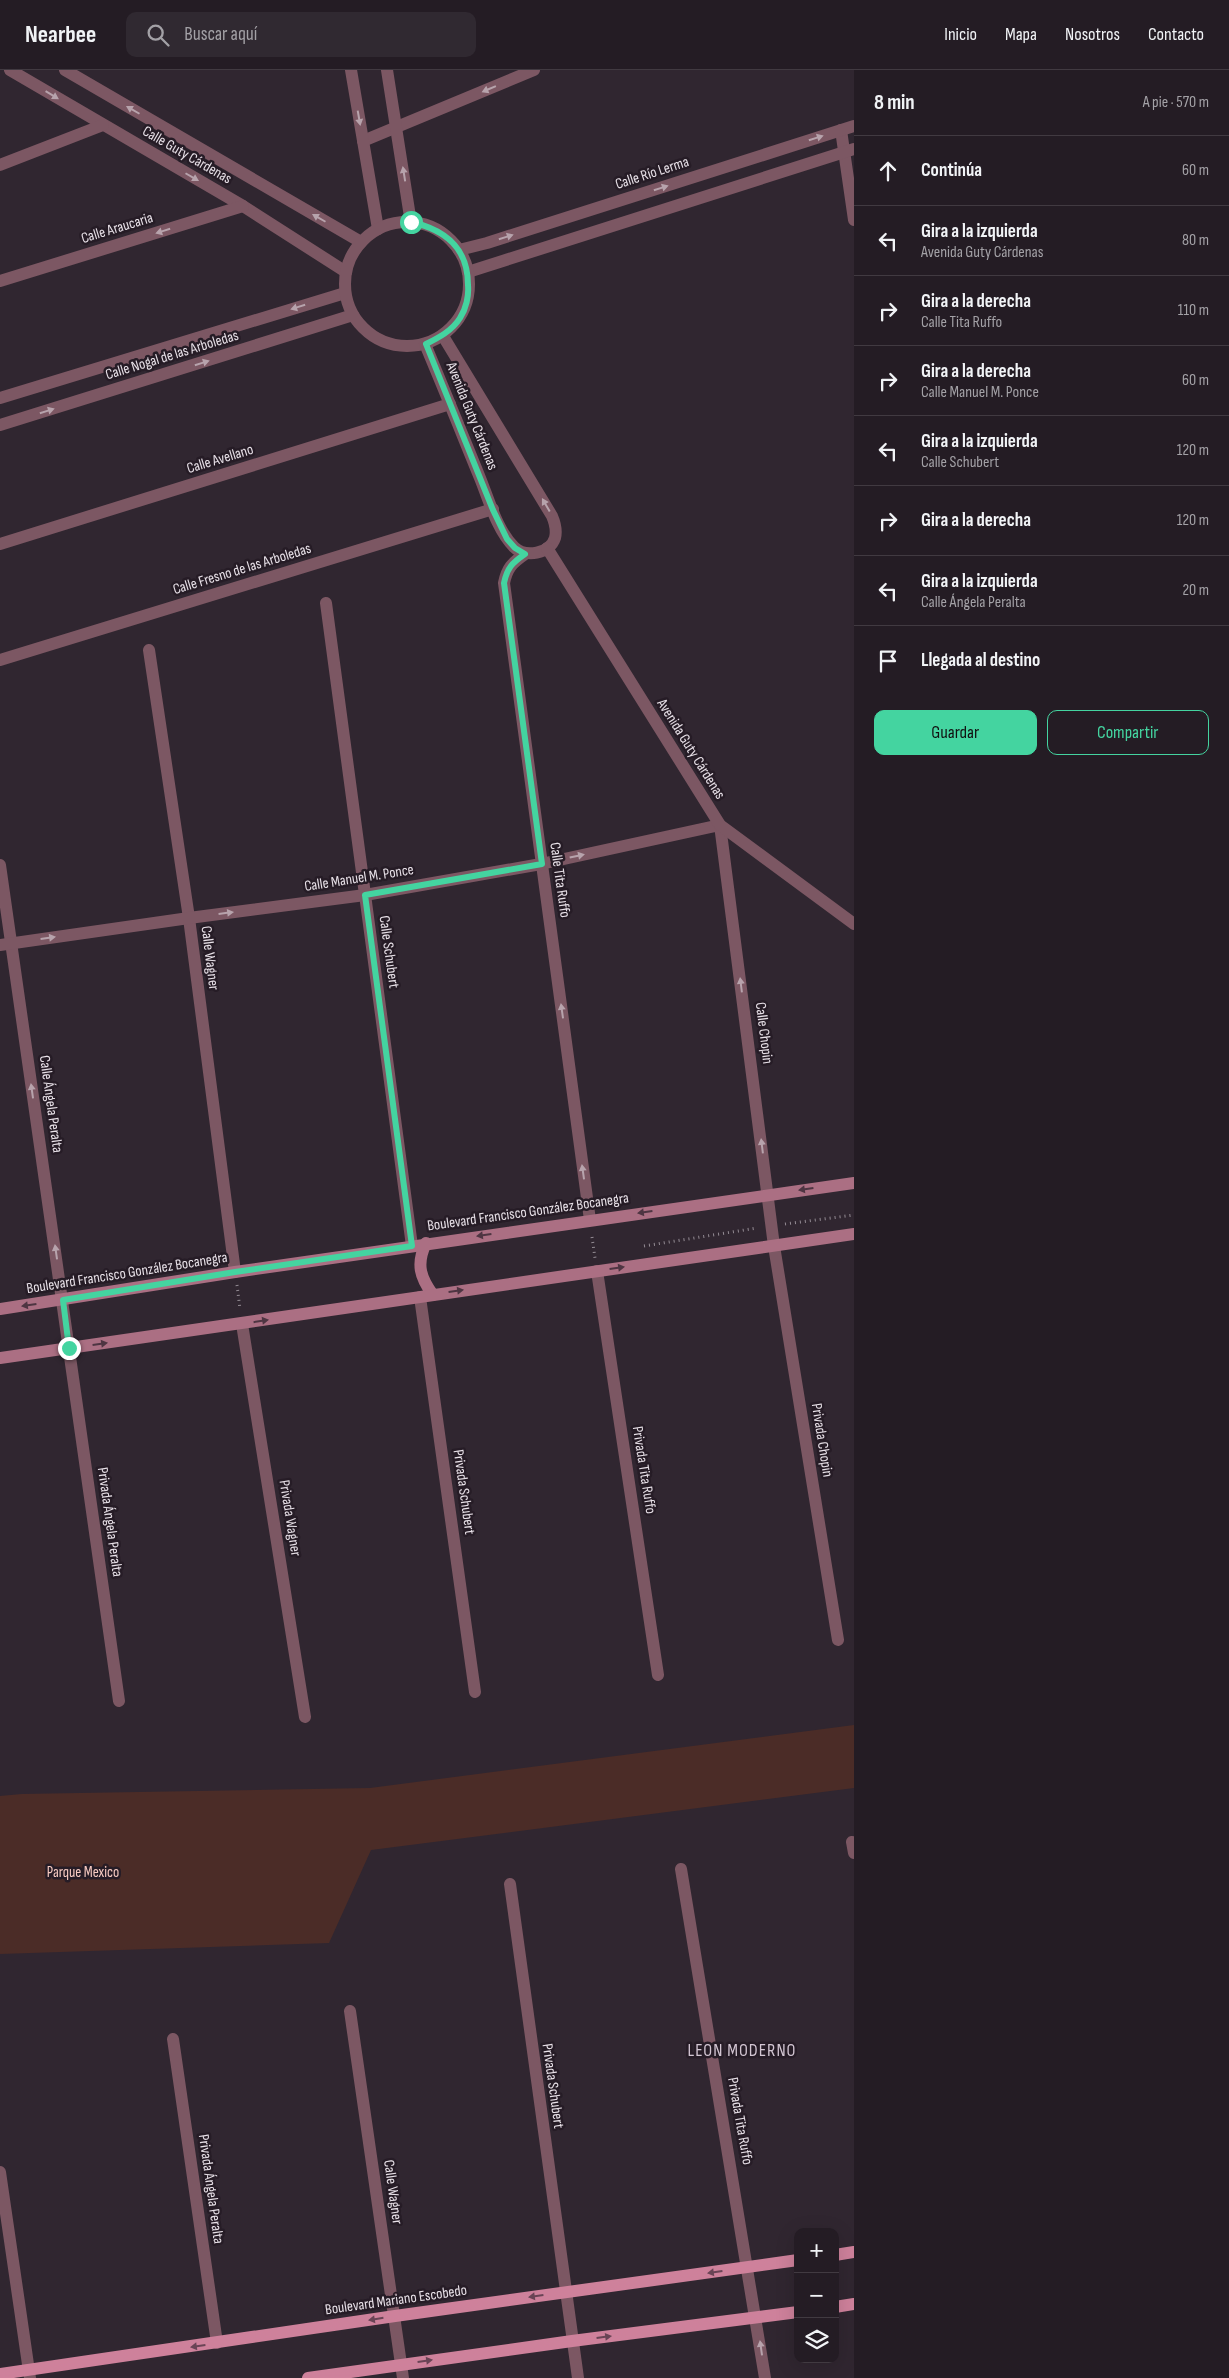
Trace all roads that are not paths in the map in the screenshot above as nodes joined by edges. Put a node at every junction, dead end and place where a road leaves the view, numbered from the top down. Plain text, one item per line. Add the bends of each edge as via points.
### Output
1 (10, 70) edge
2 (65, 70) edge
3 (351, 70) edge
4 (387, 70) edge
5 (534, 70) edge
6 (102, 125) junction
7 (854, 126) edge
8 (397, 127) junction
9 (842, 130) junction
10 (363, 140) junction
11 (850, 150) edge
12 (0, 165) edge
13 (243, 206) junction
14 (854, 220) edge
15 (411, 222) junction
16 (378, 230) junction
17 (361, 242) junction
18 (459, 250) junction
19 (346, 272) junction
20 (468, 272) junction
21 (0, 281) edge
22 (345, 292) junction
23 (353, 316) junction
24 (442, 336) junction
25 (426, 344) junction
26 (0, 398) edge
27 (450, 404) junction
28 (0, 426) edge
29 (493, 510) junction
30 (0, 544) edge
31 (547, 548) junction
32 (525, 554) junction
33 (326, 603) dead end
34 (149, 650) dead end
35 (0, 660) edge
36 (720, 825) junction
37 (542, 864) junction
38 (0, 865) edge
39 (365, 895) junction
40 (189, 918) junction
41 (854, 924) edge
42 (5, 944) edge
43 (854, 1183) edge
44 (768, 1194) junction
45 (590, 1220) junction
46 (854, 1234) edge
47 (426, 1244) junction
48 (412, 1246) junction
49 (774, 1246) junction
50 (597, 1271) junction
51 (235, 1272) junction
52 (433, 1295) junction
53 (420, 1297) junction
54 (63, 1300) junction
55 (0, 1309) edge
56 (242, 1324) junction
57 (69, 1348) junction
58 (0, 1358) edge
59 (838, 1640) dead end
60 (658, 1675) dead end
61 (475, 1692) dead end
62 (119, 1701) dead end
63 (306, 1717) dead end
64 (682, 1870) dead end
65 (510, 1884) dead end
66 (350, 2011) dead end
67 (173, 2040) dead end
68 (0, 2172) edge
69 (854, 2252) edge
70 (839, 2254) edge
71 (794, 2261) edge
72 (748, 2268) junction
73 (565, 2292) junction
74 (854, 2304) edge
75 (839, 2306) edge
76 (794, 2313) edge
77 (395, 2316) junction
78 (757, 2318) junction
79 (572, 2341) junction
80 (217, 2343) junction
81 (401, 2364) junction
82 (0, 2374) edge
83 (30, 2374) edge
84 (308, 2378) edge
85 (403, 2378) edge
86 (578, 2378) edge
87 (765, 2378) edge

1 -> 6 street, Calle Guty Cárdenas
17 -> 2 street, Calle Guty Cárdenas
3 -> 10 street
4 - 8 street
5 -> 8 street
6 - 12 street
6 -> 13 street, Calle Guty Cárdenas
7 - 9 street, Calle Río Lerma
8 - 10 street
15 -> 8 street
9 - 11 street
18 -> 9 street, Calle Río Lerma
10 - 16 street
11 - 14 street
11 - 20 street
13 - 19 street, Calle Guty Cárdenas
13 -> 21 street, Calle Araucaria
15 - 16 street
15 - 18 street via 430,226
16 - 17 street
17 - 19 street
18 - 20 street
19 - 22 street
20 - 24 street via 468,296 460,318
22 - 23 street
22 -> 26 street, Calle Nogal de las Arboledas
23 - 25 street via 376,339 409,347
28 -> 23 street, Calle Nogal de las Arboledas
24 - 25 street
31 -> 24 street, Avenida Guty Cárdenas via 554,540 556,527 552,516
25 - 27 street, Avenida Guty Cárdenas
27 - 29 street, Avenida Guty Cárdenas
27 - 30 street, Calle Avellano
29 - 32 street, Avenida Guty Cárdenas via 507,539
29 - 35 street, Calle Fresno de las Arboledas
31 - 32 street
31 - 36 street, Avenida Guty Cárdenas
32 - 37 street, Calle Tita Ruffo via 512,563 504,583
33 - 39 street, Calle Schubert
34 - 40 street, Calle Wagner
37 -> 36 street, Calle Manuel M. Ponce
36 - 41 street, Avenida Guty Cárdenas
44 -> 36 street, Calle Chopin
37 - 39 street, Calle Manuel M. Ponce
45 -> 37 street, Calle Tita Ruffo
38 - 42 street, Calle Ángela Peralta
40 -> 39 street, Calle Manuel M. Ponce
39 - 48 street, Calle Schubert
42 -> 40 street, Calle Manuel M. Ponce
40 - 51 street, Calle Wagner
54 -> 42 street, Calle Ángela Peralta
43 -> 44 main road, Boulevard Francisco González Bocanegra
44 -> 45 main road, Boulevard Francisco González Bocanegra
44 - 49 street, Calle Chopin
45 -> 47 main road, Boulevard Francisco González Bocanegra
46 - 49 main road
47 - 48 main road, Boulevard Francisco González Bocanegra
47 - 52 main road via 420,1256 420,1270 422,1280
48 - 51 main road, Boulevard Francisco González Bocanegra
50 -> 49 main road
49 - 59 street, Privada Chopin
52 -> 50 main road
50 - 60 street, Privada Tita Ruffo
51 - 54 main road, Boulevard Francisco González Bocanegra
52 - 53 main road
56 -> 53 main road
53 - 61 street, Privada Schubert
54 -> 55 main road, Boulevard Francisco González Bocanegra
54 - 57 street, Calle Ángela Peralta
57 -> 56 main road
56 - 63 street, Privada Wagner
57 - 58 main road
57 - 62 street, Privada Ángela Peralta
64 - 72 street, Privada Tita Ruffo
65 - 73 street, Privada Schubert
66 - 77 street, Calle Wagner
67 - 80 street, Privada Ángela Peralta
68 - 83 street
69 - 70 main road
71 - 72 main road, Boulevard Mariano Escobedo
72 -> 73 main road, Boulevard Mariano Escobedo
72 - 78 street, Privada Tita Ruffo
73 -> 77 main road, Boulevard Mariano Escobedo
73 - 79 street
74 - 75 main road
76 - 78 main road
77 -> 80 main road, Boulevard Mariano Escobedo
77 - 81 street, Calle Wagner
79 -> 78 main road
87 -> 78 street, Privada Tita Ruffo
81 -> 79 main road
79 - 86 street
80 -> 83 main road, Boulevard Mariano Escobedo
81 - 84 main road
81 - 85 street, Calle Wagner
82 - 83 main road, Boulevard Mariano Escobedo

